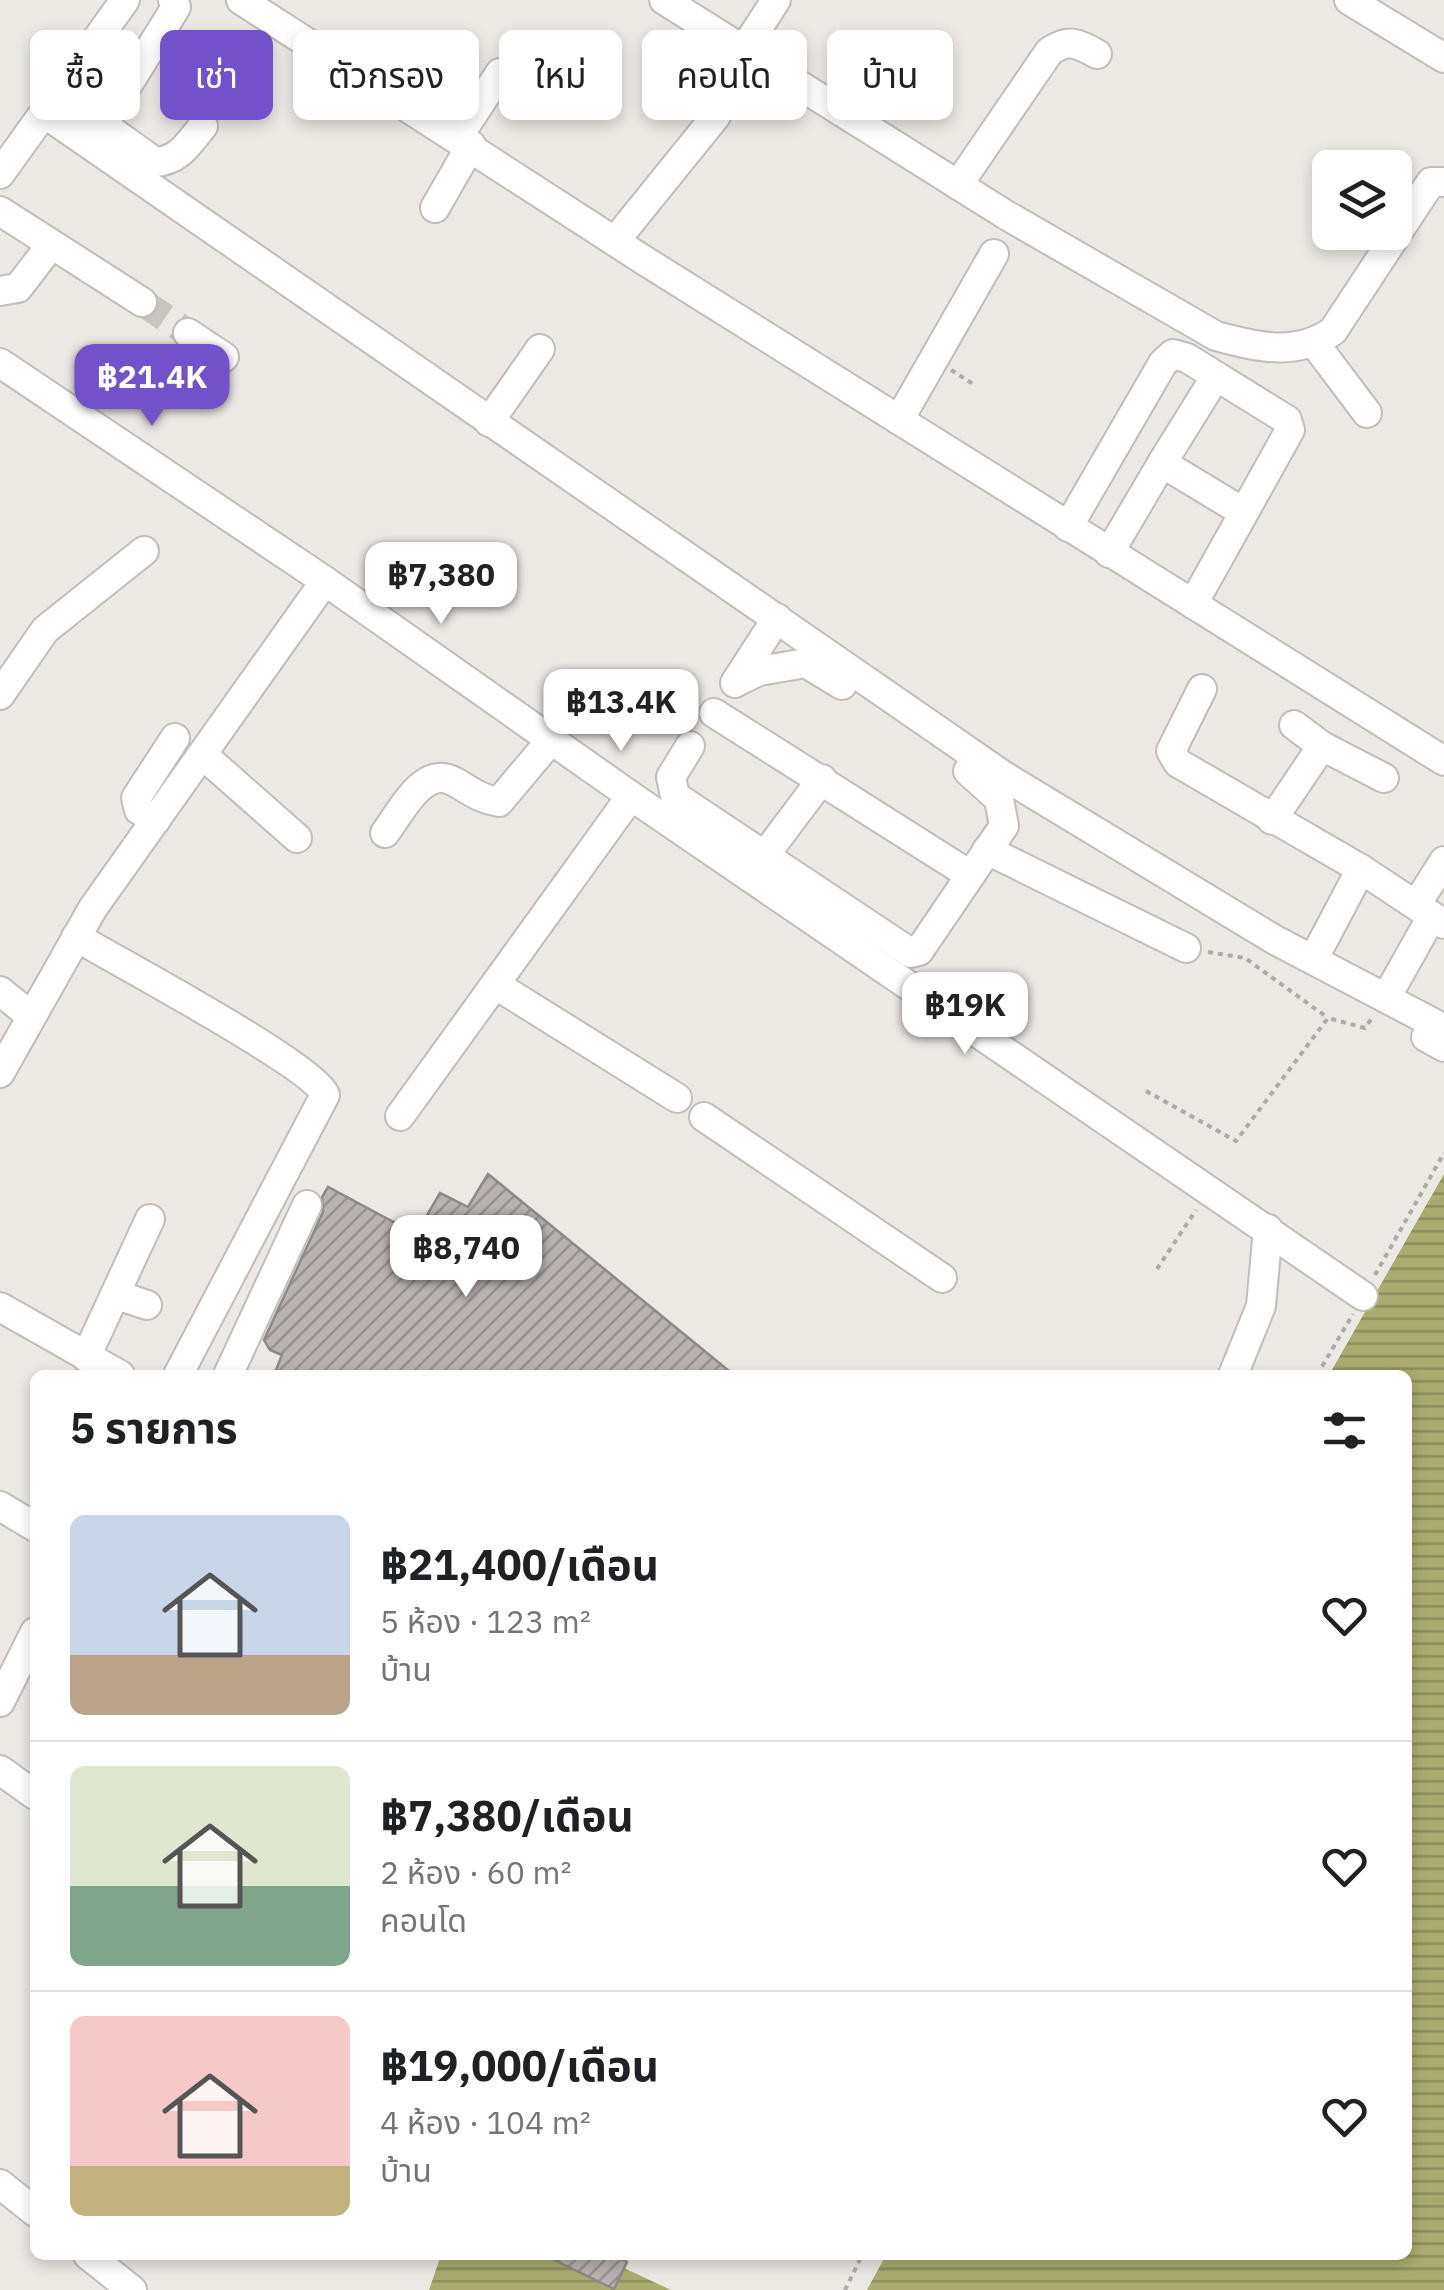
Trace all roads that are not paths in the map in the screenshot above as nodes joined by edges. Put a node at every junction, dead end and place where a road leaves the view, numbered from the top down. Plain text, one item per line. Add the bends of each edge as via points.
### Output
1 (125, 0) edge
2 (173, 0) edge
3 (241, 0) edge
4 (664, 0) edge
5 (776, 0) edge
6 (1349, 0) edge
7 (103, 30) edge
8 (710, 30) edge
9 (757, 30) edge
10 (1097, 54) dead end
11 (1444, 58) edge
12 (499, 75) edge
13 (807, 91) edge
14 (39, 120) edge
15 (74, 120) edge
16 (96, 120) edge
17 (713, 120) edge
18 (104, 123) junction
19 (203, 126) dead end
20 (464, 141) junction
21 (0, 174) edge
22 (1444, 182) edge
23 (958, 185) junction
24 (435, 208) dead end
25 (4, 222) edge
26 (615, 241) junction
27 (51, 245) junction
28 (994, 254) dead end
29 (0, 291) edge
30 (142, 302) tunnel mouth
31 (188, 334) tunnel mouth
32 (1315, 344) junction
33 (540, 349) dead end
34 (224, 357) dead end
35 (0, 362) edge
36 (1216, 376) junction
37 (1367, 413) dead end
38 (899, 420) junction
39 (489, 422) junction
40 (1162, 463) junction
41 (1243, 512) junction
42 (1068, 527) junction
43 (144, 551) dead end
44 (1110, 553) junction
45 (325, 580) junction
46 (1193, 604) junction
47 (777, 618) junction
48 (1202, 689) dead end
49 (0, 695) edge
50 (713, 714) junction
51 (1294, 725) dead end
52 (175, 738) dead end
53 (551, 740) junction
54 (1322, 746) junction
55 (202, 756) junction
56 (1444, 761) edge
57 (1384, 778) dead end
58 (822, 779) junction
59 (631, 796) junction
60 (156, 820) junction
61 (1272, 820) junction
62 (385, 832) dead end
63 (297, 838) dead end
64 (988, 850) junction
65 (765, 855) junction
66 (1444, 861) edge
67 (1361, 869) junction
68 (970, 875) junction
69 (1431, 915) edge
70 (76, 936) junction
71 (1186, 948) road end
72 (1314, 958) junction
73 (496, 985) junction
74 (0, 991) edge
75 (1386, 998) junction
76 (31, 1016) junction
77 (1441, 1028) edge
78 (0, 1074) edge
79 (677, 1098) dead end
80 (400, 1116) dead end
81 (704, 1117) dead end
82 (307, 1205) dead end
83 (150, 1219) dead end
84 (1268, 1229) junction
85 (942, 1278) dead end
86 (1349, 1287) road end
87 (117, 1295) junction
88 (147, 1304) dead end
89 (0, 1307) edge
90 (86, 1357) junction
91 (111, 1370) edge
92 (181, 1370) edge
93 (230, 1370) edge
94 (1235, 1370) edge
95 (0, 1506) edge
96 (30, 1524) edge
97 (30, 1637) edge
98 (10, 1657) edge
99 (0, 1702) edge
100 (0, 1770) edge
101 (30, 1791) edge
102 (0, 2184) edge
103 (30, 2208) edge
104 (94, 2260) edge
105 (132, 2290) edge

1 - 7 street
2 - 18 street via 176,7
3 - 20 street
4 - 8 street
5 - 9 street
6 - 11 street
10 - 23 street via 1075,42 1049,52
12 - 20 street
13 - 23 street
14 - 21 street
15 - 39 street
16 - 18 street
17 - 26 street
18 - 19 street via 156,162 181,153
20 - 24 street
20 - 26 street
22 - 32 street via 1431,182 1359,297
23 - 32 street via 1216,336 1264,348
25 - 27 street
26 - 38 street
27 - 29 street via 18,288
27 - 30 street
28 - 38 street
31 - 34 street
32 - 37 street
33 - 39 street
35 - 45 street
36 - 40 street
36 - 41 street via 1286,420 1290,430
36 - 42 street via 1173,354 1163,363
38 - 42 street
39 - 47 street
40 - 41 street
40 - 44 street
41 - 46 street
42 - 44 street
43 - 49 street via 45,630
44 - 46 street
45 - 53 street
45 - 55 street
46 - 56 street
47 - 50 street
47 - 72 street via 1004,776
48 - 61 street via 1170,752
50 - 58 street
50 - 64 street via 792,665 817,668 990,787 1005,817
50 - 65 street via 670,777 675,796
51 - 54 street
52 - 60 street via 136,798 139,810
53 - 59 street
53 - 62 street via 498,802 436,777 424,782
54 - 57 street
54 - 61 street
55 - 60 street
55 - 63 street
58 - 65 street
58 - 68 street
59 - 73 street
59 - 84 street
60 - 70 street
61 - 67 street
64 - 68 street
64 - 71 street
65 - 68 street via 912,952
66 - 69 street
67 - 69 street
67 - 72 street
69 - 75 street
70 - 76 street
70 - 92 street via 274,1054 322,1085 325,1095
72 - 75 street
73 - 79 street
73 - 80 street
74 - 76 street
75 - 77 street
76 - 78 street
81 - 85 street
82 - 93 street
83 - 87 street
84 - 86 street
84 - 94 street via 1261,1306
87 - 88 street
87 - 90 street
89 - 90 street
90 - 91 street
95 - 96 street
97 - 98 street
98 - 99 street
100 - 101 street
102 - 103 street
104 - 105 street

